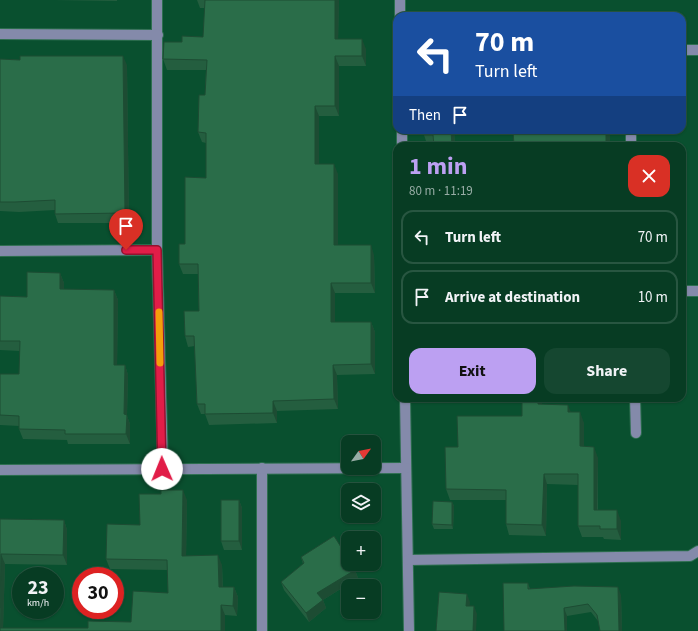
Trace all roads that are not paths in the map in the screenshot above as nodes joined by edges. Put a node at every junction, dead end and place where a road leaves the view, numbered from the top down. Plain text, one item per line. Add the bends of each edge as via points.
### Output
1 (157, 0) edge
2 (400, 0) edge
3 (400, 12) edge
4 (0, 34) edge
5 (158, 35) junction
6 (686, 50) edge
7 (698, 50) edge
8 (157, 250) junction
9 (0, 251) edge
10 (686, 291) edge
11 (698, 291) edge
12 (405, 402) edge
13 (636, 402) edge
14 (636, 433) dead end
15 (262, 468) junction
16 (406, 468) junction
17 (162, 469) junction
18 (0, 470) edge
19 (695, 556) edge
20 (408, 560) junction
21 (262, 631) edge
22 (409, 631) edge

1 - 5 street
2 - 3 street
4 - 5 street
5 - 8 street
6 - 7 street
8 - 9 street
8 - 17 street
10 - 11 street
12 - 16 street
13 - 14 street
15 - 16 street
15 - 17 street
15 - 21 street
16 - 20 street
17 - 18 street
19 - 20 street
20 - 22 street

